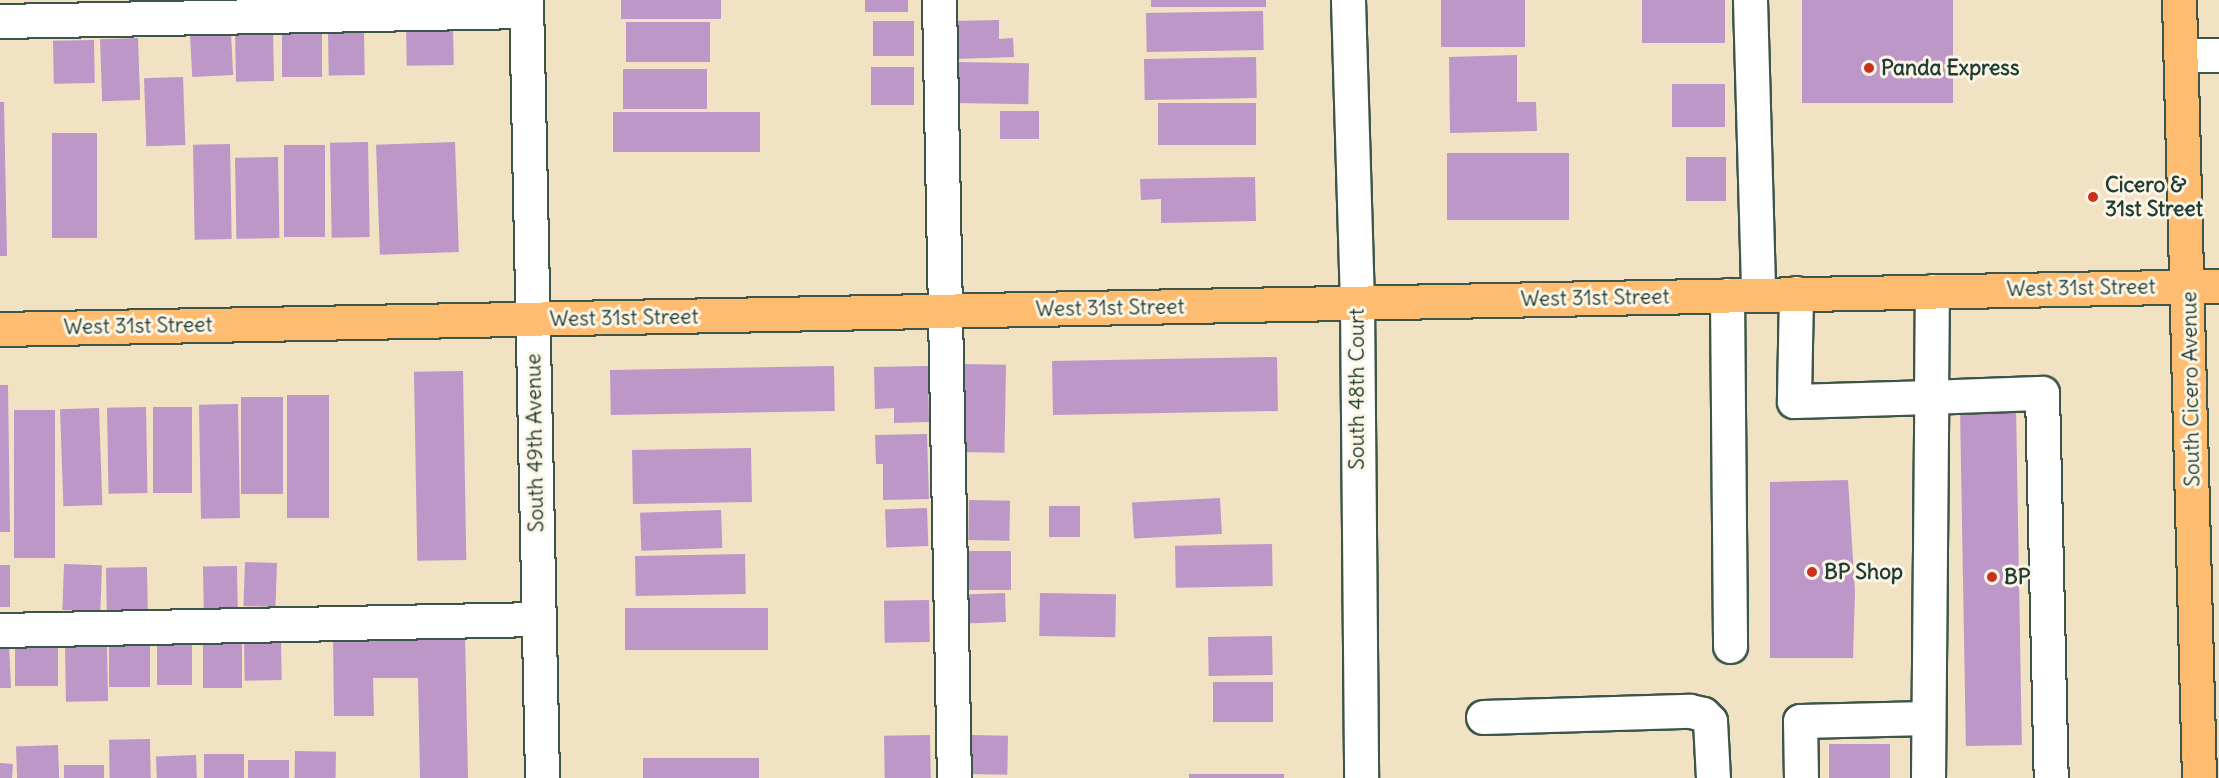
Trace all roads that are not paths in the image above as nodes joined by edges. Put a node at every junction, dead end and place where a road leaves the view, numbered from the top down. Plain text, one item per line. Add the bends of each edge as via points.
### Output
1 (939, 0) edge
2 (1348, 0) edge
3 (1750, 0) edge
4 (2180, 0) edge
5 (526, 6) edge
6 (0, 21) edge
7 (2181, 55) junction
8 (2219, 55) edge
9 (2204, 286) edge
10 (1932, 291) junction
11 (1796, 293) junction
12 (1743, 294) junction
13 (1357, 302) junction
14 (945, 311) junction
15 (533, 320) junction
16 (0, 329) edge
17 (1931, 398) junction
18 (539, 619) junction
19 (0, 630) edge
20 (1730, 646) dead end
21 (1483, 717) dead end
22 (1927, 718) junction
23 (542, 778) edge
24 (954, 778) edge
25 (1361, 778) edge
26 (1713, 778) edge
27 (1801, 778) edge
28 (1928, 778) edge
29 (2051, 778) edge
30 (2199, 778) edge

1 - 14 street
2 - 13 street, South 48th Court
3 - 12 street
4 - 7 main road, South Cicero Avenue
5 - 6 street
5 - 15 street, South 49th Avenue
7 - 8 street
7 - 9 main road, South Cicero Avenue
9 - 10 main road, West 31st Street
9 - 30 main road, South Cicero Avenue
10 - 11 main road, West 31st Street
10 - 17 street
11 - 12 main road, West 31st Street
11 - 17 street via 1794,402
12 - 13 main road, West 31st Street
12 - 20 street
13 - 14 main road, West 31st Street
13 - 25 street, South 48th Court
14 - 15 main road, West 31st Street
14 - 24 street
15 - 16 main road, West 31st Street
15 - 18 street, South 49th Avenue
17 - 22 street
17 - 29 street via 2042,393
18 - 19 street
18 - 23 street, South 49th Avenue
21 - 26 street via 1690,711 1703,714 1710,721
22 - 27 street via 1800,721
22 - 28 street

